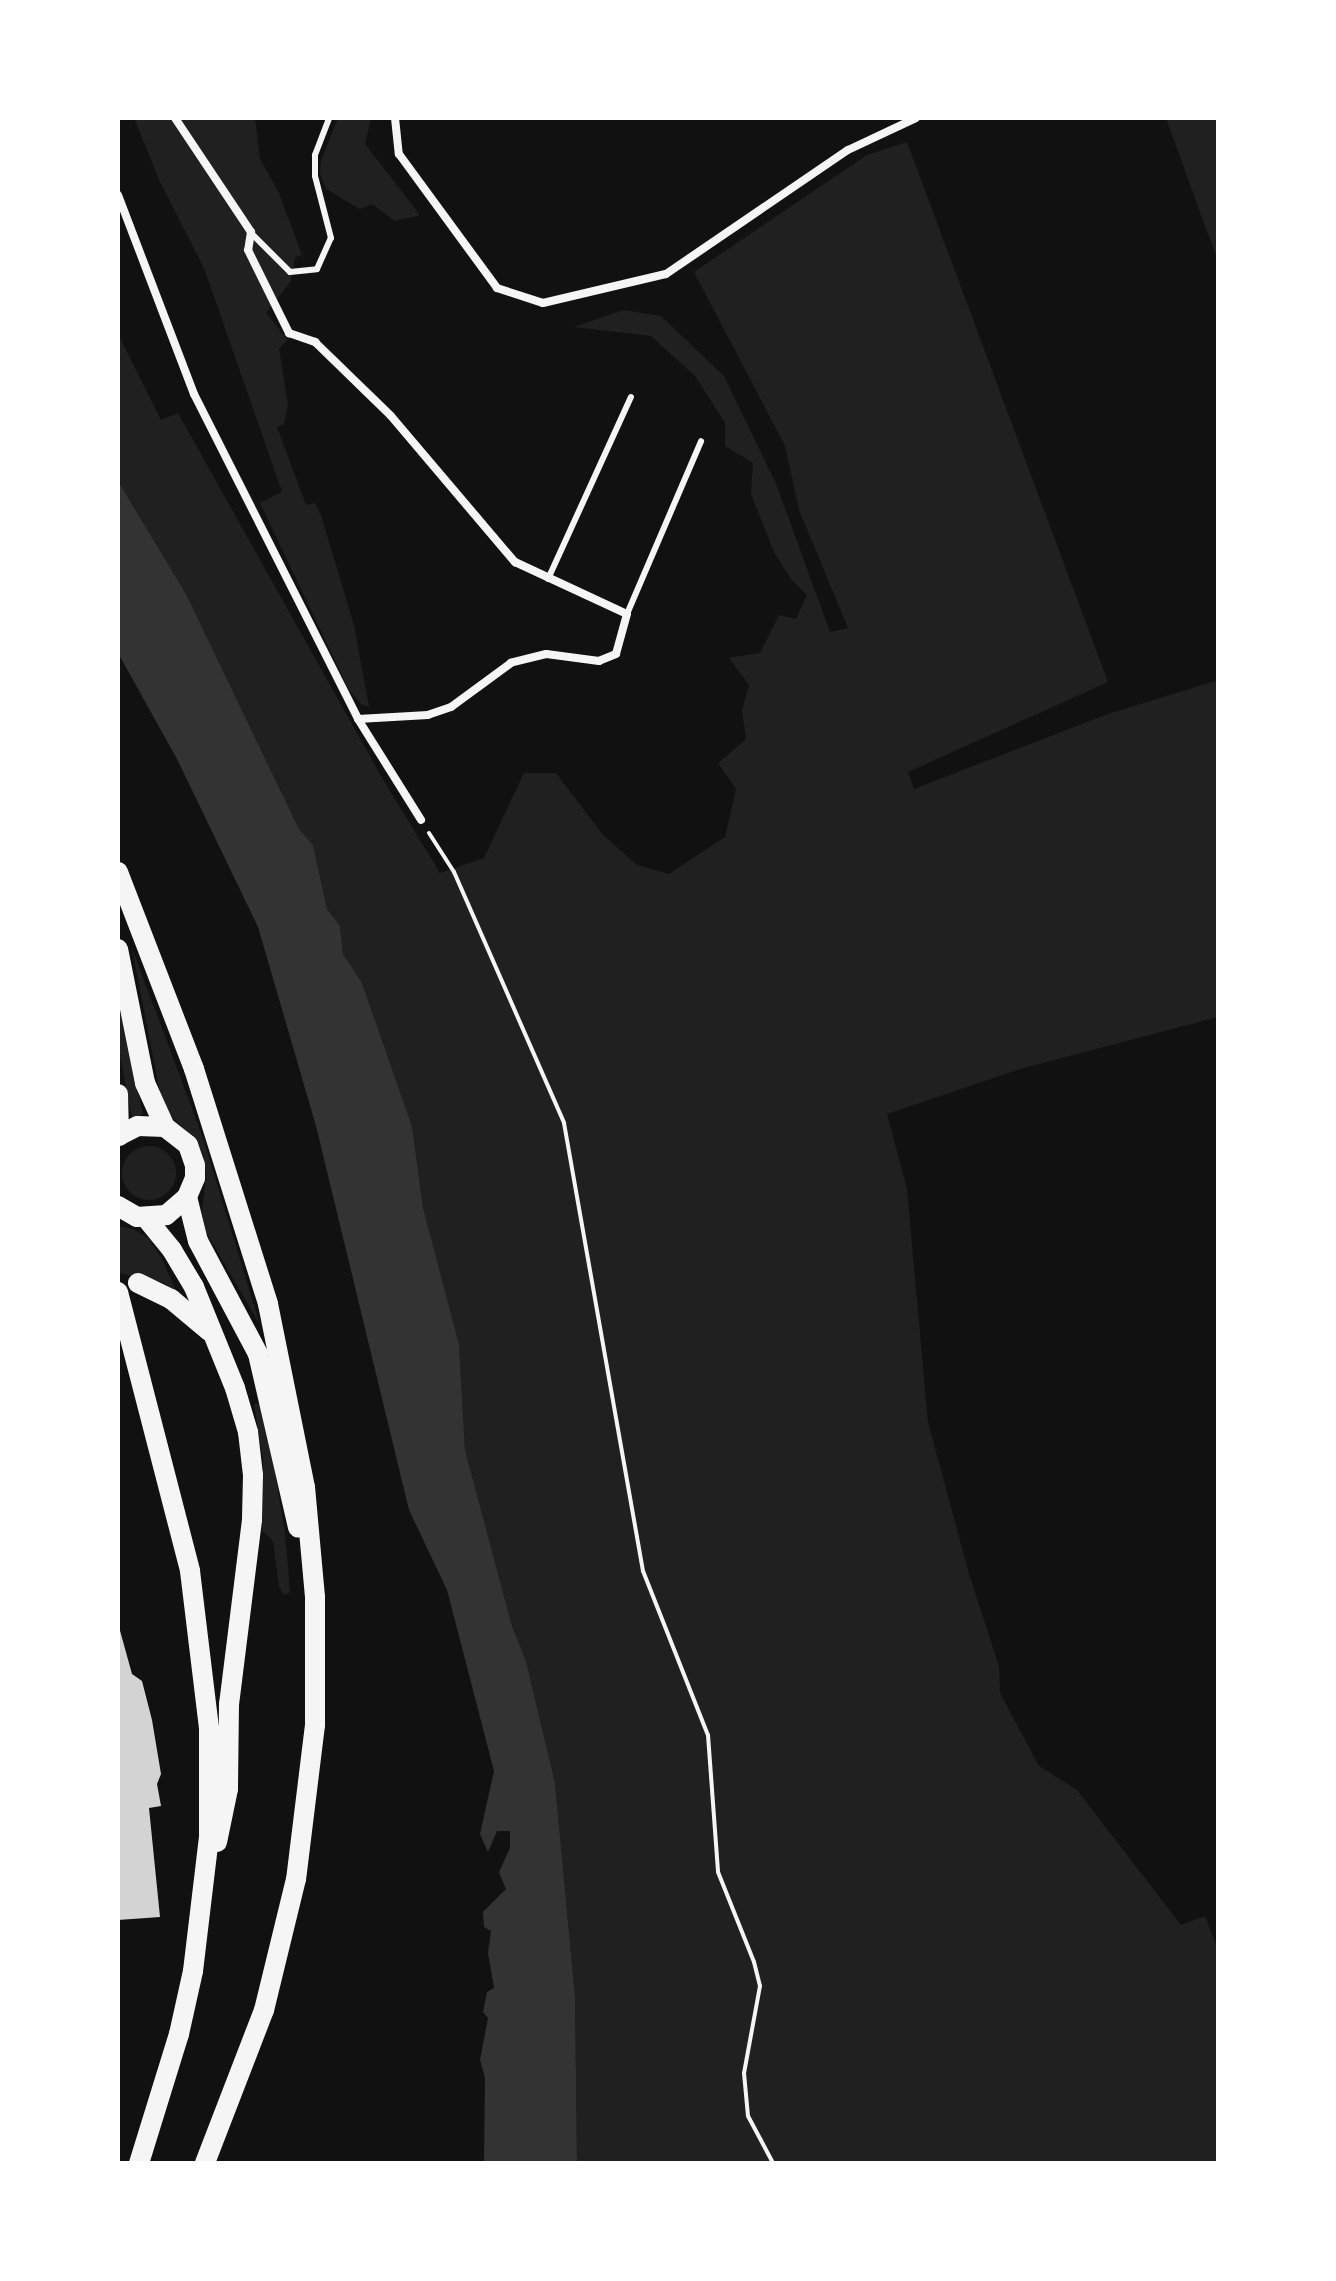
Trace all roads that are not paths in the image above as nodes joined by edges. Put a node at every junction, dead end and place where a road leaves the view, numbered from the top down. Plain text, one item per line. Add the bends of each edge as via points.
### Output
1 (175, 118) edge
2 (329, 118) edge
3 (395, 118) edge
4 (916, 118) edge
5 (118, 195) edge
6 (251, 232) junction
7 (631, 397) dead end
8 (701, 441) dead end
9 (548, 579) junction
10 (627, 614) junction
11 (358, 719) junction
12 (421, 820) road end
13 (118, 872) edge
14 (118, 949) edge
15 (118, 1094) edge
16 (165, 1127) junction
17 (118, 1136) edge
18 (187, 1197) junction
19 (118, 1206) edge
20 (146, 1218) junction
21 (138, 1283) dead end
22 (118, 1292) edge
23 (212, 1333) junction
24 (315, 1597) junction
25 (205, 1880) junction
26 (139, 2163) edge
27 (205, 2163) edge

1 - 6 street
2 - 6 lane via 315,155 315,176 331,238 317,269 290,272
3 - 4 street via 399,154 497,288 543,303 666,274 848,150
5 - 11 street via 194,394
6 - 9 street via 248,250 289,333 315,342 391,416 515,562
7 - 9 lane
8 - 10 lane
9 - 10 street
10 - 11 street via 616,654 599,661 546,654 511,663 451,707 428,715
11 - 12 street
13 - 24 highway via 194,1069 268,1304 305,1487
14 - 16 highway via 145,1083
15 - 17 highway
16 - 17 highway via 138,1126
16 - 18 highway via 181,1137 193,1155 195,1178
18 - 20 highway via 166,1215
18 - 24 highway via 198,1241 258,1354
19 - 20 highway
20 - 23 highway via 194,1287
21 - 23 highway via 171,1299
22 - 25 highway via 190,1571 202,1648 210,1793
23 - 25 highway via 248,1432 253,1498 229,1704 228,1789
24 - 27 highway via 315,1725 296,1879 264,2010
25 - 26 highway via 187,1999

